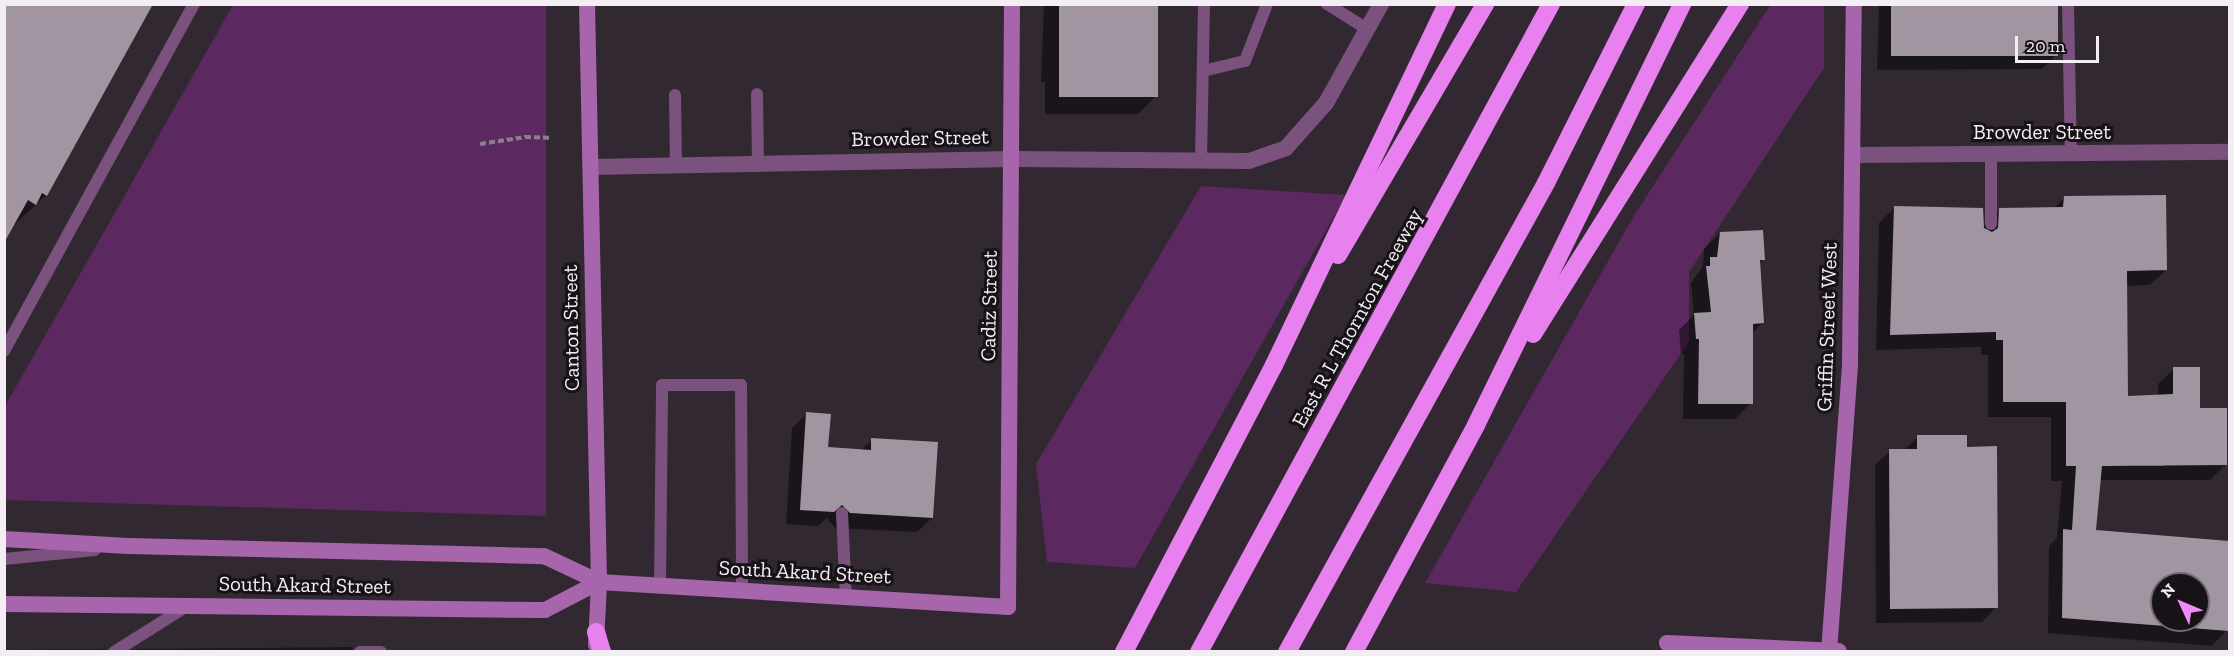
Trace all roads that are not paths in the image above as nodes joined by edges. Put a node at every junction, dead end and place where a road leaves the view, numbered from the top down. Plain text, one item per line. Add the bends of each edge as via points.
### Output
1 (194, 4) edge
2 (587, 4) edge
3 (1012, 4) edge
4 (1204, 4) edge
5 (1267, 4) edge
6 (1327, 4) edge
7 (1381, 4) edge
8 (1447, 4) edge
9 (1485, 4) edge
10 (1551, 4) edge
11 (1636, 4) edge
12 (1682, 4) edge
13 (1740, 4) edge
14 (1854, 4) edge
15 (2068, 4) edge
16 (1367, 29) junction
17 (1203, 71) junction
18 (757, 94) dead end
19 (675, 95) dead end
20 (2229, 152) edge
21 (1855, 154) junction
22 (1990, 154) junction
23 (2071, 154) junction
24 (1014, 159) junction
25 (1201, 161) junction
26 (758, 164) junction
27 (676, 165) junction
28 (591, 167) junction
29 (1991, 224) dead end
30 (4, 351) edge
31 (1274, 365) junction
32 (1476, 425) junction
33 (842, 513) dead end
34 (4, 539) edge
35 (129, 546) junction
36 (4, 559) edge
37 (598, 582) junction
38 (660, 586) junction
39 (742, 591) junction
40 (846, 597) junction
41 (4, 604) edge
42 (187, 606) junction
43 (1008, 607) joint
44 (596, 632) junction
45 (1667, 647) edge
46 (114, 651) edge
47 (360, 651) edge
48 (381, 651) edge
49 (596, 651) edge
50 (602, 651) edge
51 (1125, 651) edge
52 (1199, 651) edge
53 (1287, 651) edge
54 (1354, 651) edge
55 (1833, 651) edge

1 - 30 lane
2 - 28 main road, Canton Street
3 - 24 main road, Cadiz Street
4 - 17 lane
5 - 17 lane via 1245,61
6 - 16 lane
7 - 16 street, Browder Street
8 - 31 highway
9 - 31 highway
10 - 52 highway, East R L Thornton Freeway
11 - 53 highway via 1540,194
12 - 32 highway
13 - 32 highway
14 - 21 main road, Griffin Street West
15 - 23 lane
16 - 25 street, Browder Street via 1326,104 1286,148 1249,161
17 - 25 lane
18 - 26 lane
19 - 27 lane
20 - 23 street, Browder Street
21 - 22 street, Browder Street
21 - 55 main road, Griffin Street West via 1850,364
22 - 23 street, Browder Street
22 - 29 lane
24 - 25 street, Browder Street
24 - 26 street, Browder Street
24 - 43 main road, Cadiz Street
26 - 27 street, Browder Street
27 - 28 street, Browder Street
28 - 37 main road, Canton Street
31 - 51 highway
32 - 54 highway
33 - 40 lane
34 - 35 main road, South Akard Street
35 - 36 lane
35 - 37 main road, South Akard Street via 544,556
37 - 38 main road, South Akard Street
37 - 42 main road, South Akard Street via 545,610
37 - 44 main road, Canton Street
38 - 39 main road, South Akard Street
38 - 39 lane via 662,385 741,385
39 - 40 main road, South Akard Street
40 - 43 main road, South Akard Street
41 - 42 main road, South Akard Street
42 - 46 lane
44 - 49 main road, Canton Street
44 - 50 highway
45 - 55 main road
47 - 48 lane

